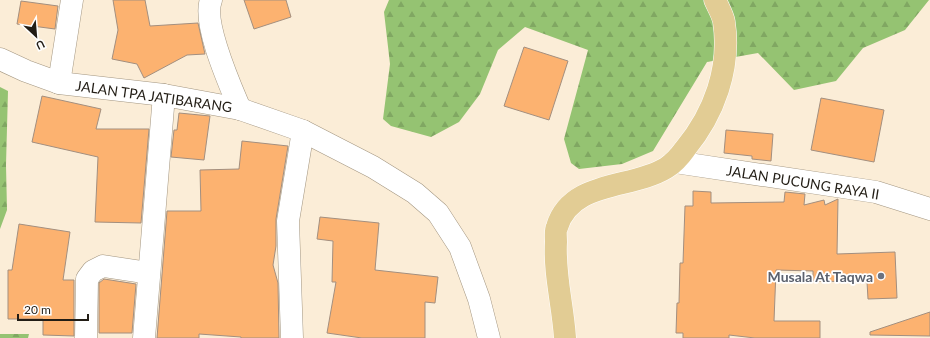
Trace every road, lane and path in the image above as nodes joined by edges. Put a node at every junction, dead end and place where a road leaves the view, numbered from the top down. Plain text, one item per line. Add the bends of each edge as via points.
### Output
1 (72, 0) edge
2 (211, 0) edge
3 (716, 0) edge
4 (0, 59) edge
5 (59, 83) junction
6 (164, 95) junction
7 (240, 109) junction
8 (304, 131) junction
9 (675, 162) junction
10 (930, 209) edge
11 (149, 274) junction
12 (86, 338) edge
13 (144, 338) edge
14 (292, 338) edge
15 (490, 338) edge
16 (565, 338) edge

1 - 5 street
2 - 7 street via 208,7 217,50
3 - 9 main road via 724,21 726,51 721,80 711,108 695,137
4 - 5 street, JALAN TPA JATIBARANG
5 - 6 street, JALAN TPA JATIBARANG
6 - 7 street, JALAN TPA JATIBARANG
6 - 11 street
7 - 8 street, JALAN TPA JATIBARANG
8 - 14 street via 288,221
8 - 15 street, JALAN TPA JATIBARANG via 373,167 414,193 438,213 460,247
9 - 10 street, JALAN PUCUNG RAYA II via 876,192
9 - 16 main road via 645,178 604,188 580,198 568,207 556,227 555,256
11 - 12 street via 103,266 93,271 87,279
11 - 13 street

